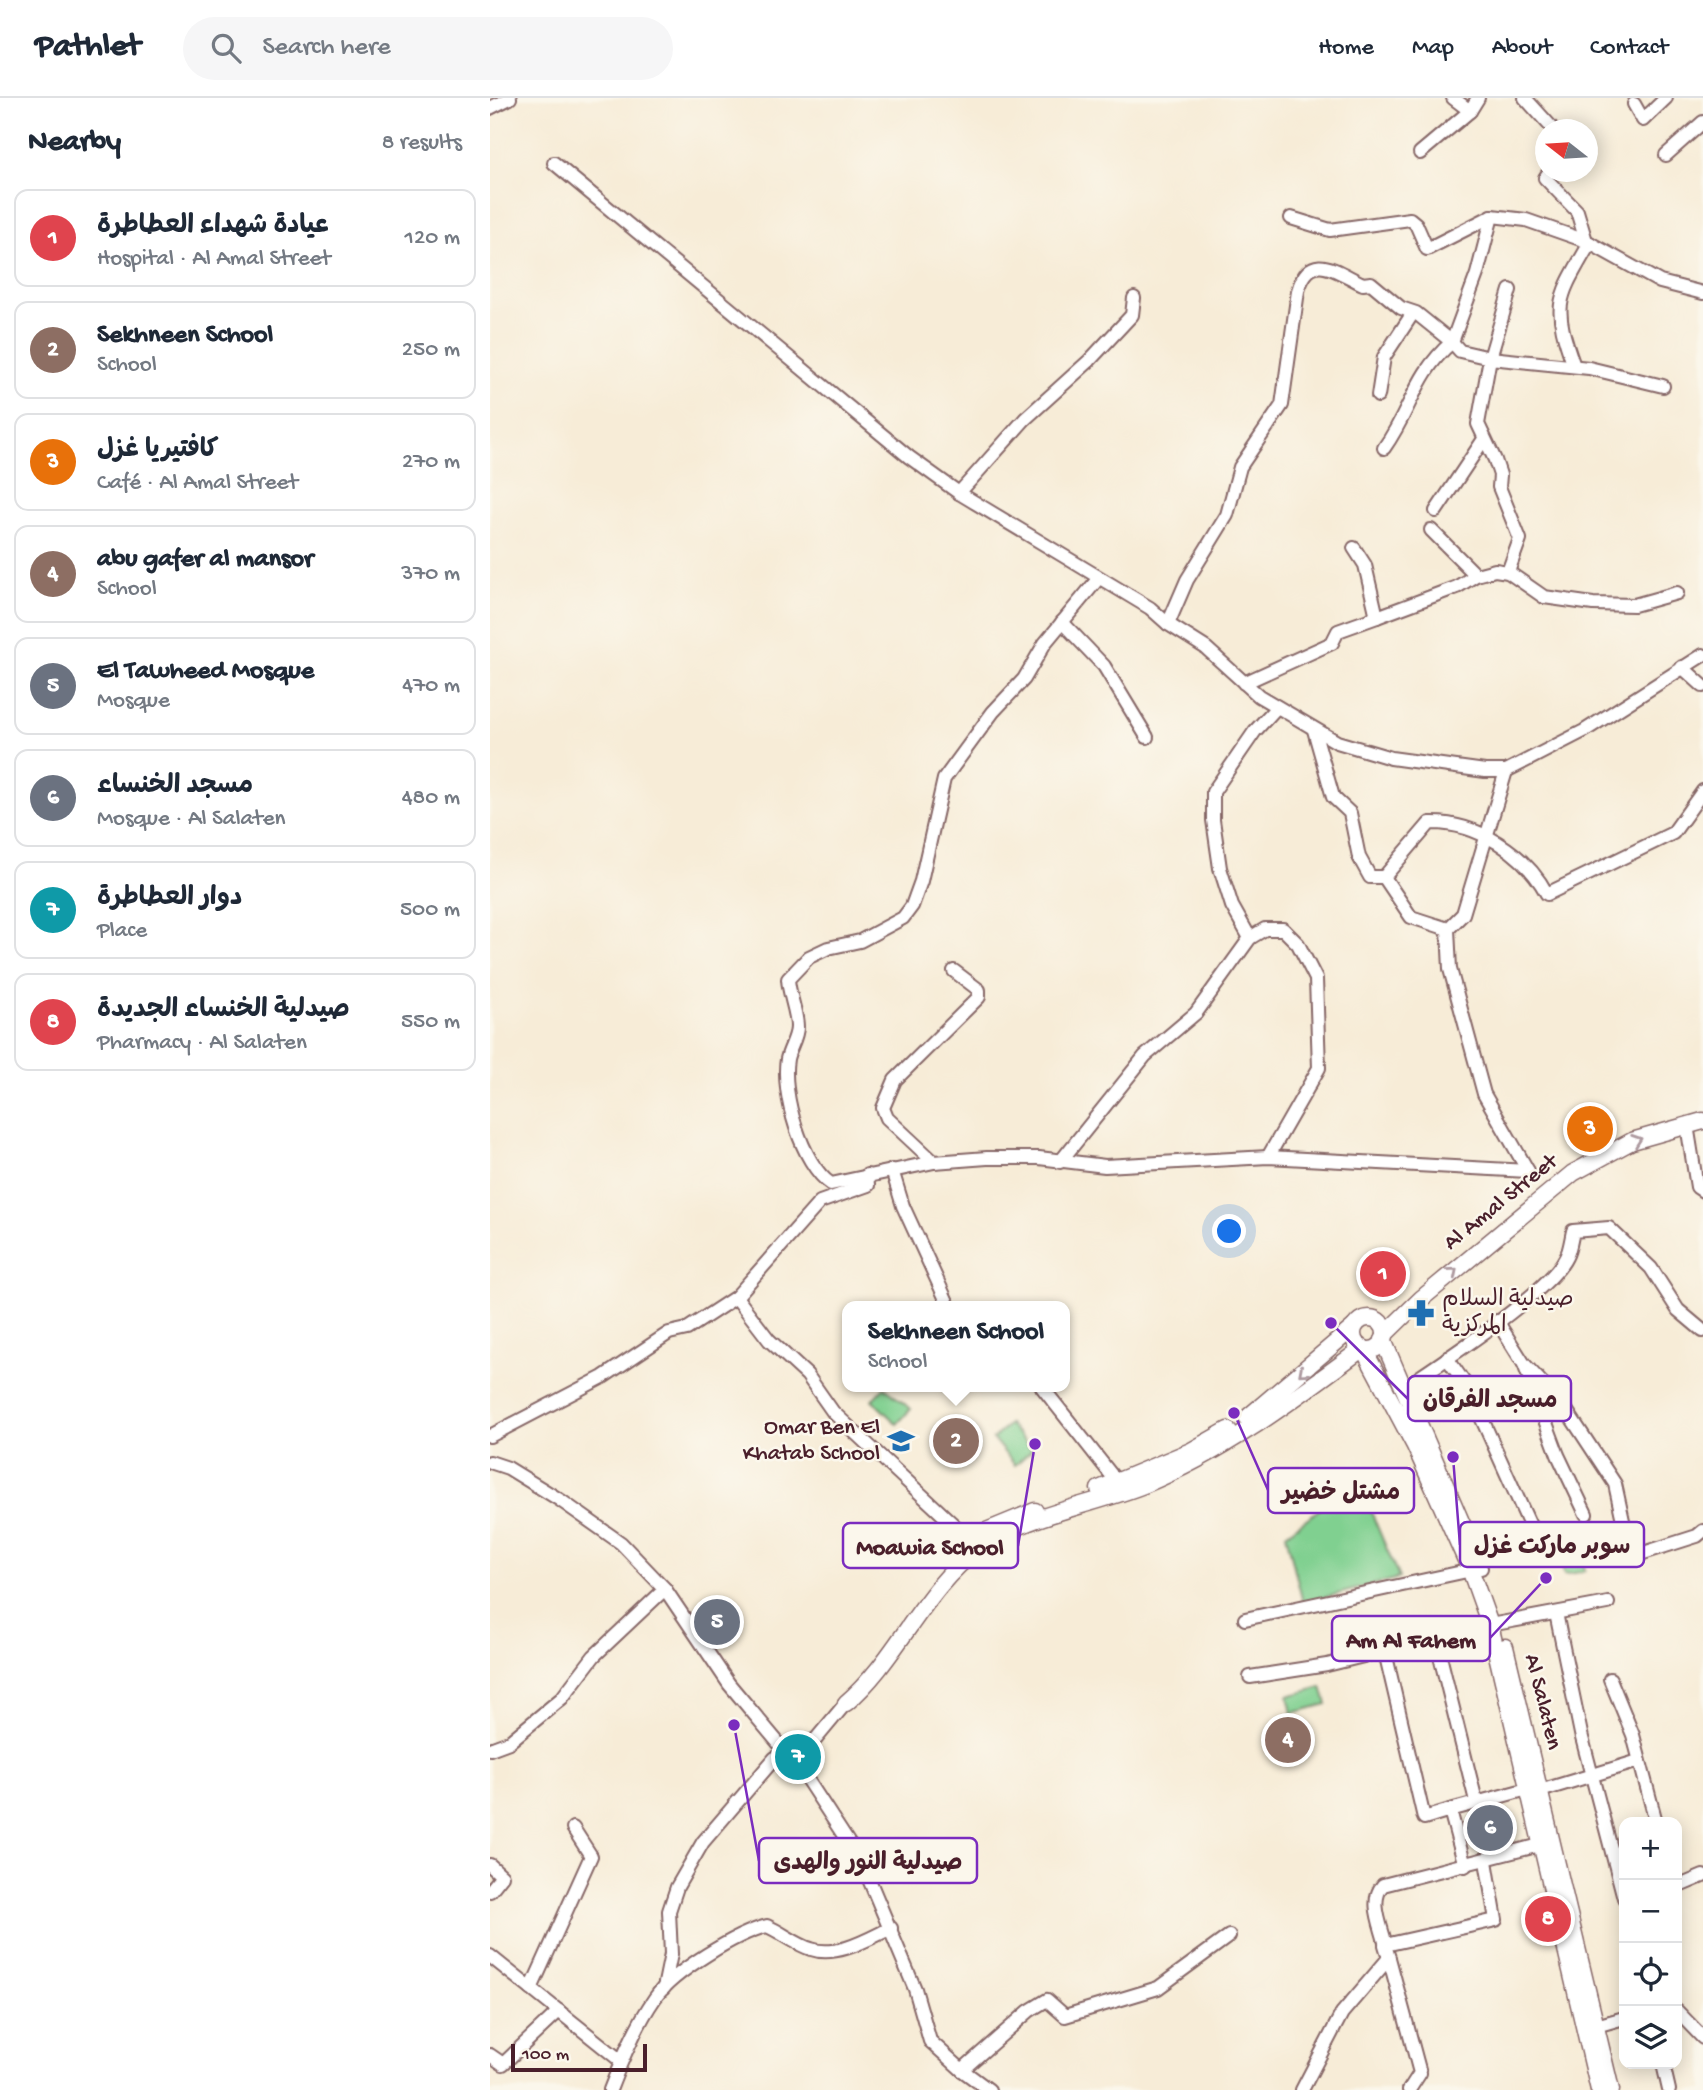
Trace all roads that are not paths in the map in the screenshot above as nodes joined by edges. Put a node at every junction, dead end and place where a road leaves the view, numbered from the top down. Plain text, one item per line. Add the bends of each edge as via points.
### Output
1 (510, 98) edge
2 (1453, 98) edge
3 (1478, 98) edge
4 (1666, 98) edge
5 (1533, 100) edge
6 (1634, 104) dead end
7 (490, 108) edge
8 (1471, 111) junction
9 (1546, 119) edge
10 (1703, 122) edge
11 (1420, 153) dead end
12 (1666, 155) dead end
13 (554, 163) dead end
14 (1549, 182) edge
15 (1492, 216) junction
16 (1291, 218) dead end
17 (1588, 242) junction
18 (1510, 290) dead end
19 (1703, 293) edge
20 (1135, 298) dead end
21 (1413, 313) junction
22 (1452, 342) junction
23 (1490, 358) junction
24 (1574, 366) junction
25 (1663, 386) dead end
26 (1378, 396) dead end
27 (1485, 439) junction
28 (1384, 448) dead end
29 (959, 493) junction
30 (1436, 510) dead end
31 (1431, 530) dead end
32 (1354, 548) dead end
33 (1508, 572) junction
34 (1476, 575) junction
35 (1098, 579) junction
36 (1677, 593) dead end
37 (1377, 617) junction
38 (1062, 622) junction
39 (1168, 624) junction
40 (1703, 655) edge
41 (1682, 667) junction
42 (1244, 683) junction
43 (1703, 686) edge
44 (1277, 707) junction
45 (1314, 730) junction
46 (1147, 737) dead end
47 (1506, 771) junction
48 (1703, 791) edge
49 (1487, 836) junction
50 (1384, 877) junction
51 (1448, 929) junction
52 (1250, 938) junction
53 (954, 971) dead end
54 (1703, 1121) edge
55 (1686, 1125) junction
56 (1268, 1157) junction
57 (934, 1162) junction
58 (1060, 1163) junction
59 (892, 1170) junction
60 (867, 1175) junction
61 (1703, 1191) edge
62 (736, 1297) junction
63 (947, 1301) edge
64 (1497, 1321) junction
65 (1354, 1327) junction
66 (1703, 1331) edge
67 (1384, 1337) junction
68 (1363, 1348) junction
69 (1447, 1358) junction
70 (1524, 1364) junction
71 (1402, 1389) junction
72 (1046, 1392) edge
73 (490, 1436) edge
74 (492, 1464) edge
75 (1117, 1482) junction
76 (1586, 1514) dead end
77 (1703, 1531) edge
78 (1536, 1539) dead end
79 (971, 1541) junction
80 (1476, 1568) junction
81 (665, 1589) junction
82 (1608, 1603) dead end
83 (1556, 1613) junction
84 (1245, 1619) dead end
85 (1494, 1624) junction
86 (1436, 1640) junction
87 (1385, 1652) junction
88 (1250, 1676) dead end
89 (1610, 1679) dead end
90 (846, 1703) junction
91 (490, 1749) edge
92 (786, 1752) junction
93 (1639, 1761) junction
94 (1591, 1774) junction
95 (1535, 1789) junction
96 (1476, 1801) junction
97 (1450, 1810) junction
98 (1655, 1817) edge
99 (573, 1828) dead end
100 (1546, 1844) junction
101 (1486, 1861) junction
102 (490, 1865) edge
103 (1465, 1866) junction
104 (1703, 1876) edge
105 (1619, 1880) edge
106 (1682, 1885) edge
107 (490, 1891) edge
108 (891, 1928) junction
109 (1229, 1936) dead end
110 (1385, 1942) dead end
111 (490, 1956) edge
112 (1389, 1958) junction
113 (531, 1989) junction
114 (664, 1989) junction
115 (559, 2011) junction
116 (1682, 2016) edge
117 (1619, 2019) edge
118 (1596, 2026) junction
119 (1701, 2034) edge
120 (490, 2055) edge
121 (621, 2061) junction
122 (1664, 2069) edge
123 (961, 2070) junction
124 (610, 2090) edge
125 (989, 2090) edge
126 (1302, 2090) edge
127 (1409, 2090) edge
128 (1599, 2090) edge
129 (1611, 2090) edge
130 (1669, 2090) edge

1 - 7 street
2 - 8 street
3 - 8 street
4 - 6 street via 1643,120
5 - 9 street
8 - 11 street
10 - 12 street
13 - 29 street via 719,303
14 - 17 street via 1577,211
15 - 16 street via 1427,249 1410,219 1330,230
15 - 17 street via 1526,220
15 - 22 street via 1477,275
17 - 19 street via 1660,282
17 - 24 street via 1558,309 1559,326
18 - 23 street
20 - 29 street via 1132,315 1025,419
21 - 22 street
21 - 26 street via 1384,357
21 - 39 street via 1371,283 1363,284 1321,265 1303,275 1282,405 1241,467 1227,515 1187,580
22 - 23 street via 1460,351
22 - 28 street via 1418,380 1406,413
23 - 24 street
23 - 27 street via 1478,424
24 - 25 street
27 - 30 street
27 - 33 street via 1520,539
29 - 35 street
31 - 34 street
32 - 37 street via 1365,565
33 - 34 street
33 - 36 street via 1544,597 1593,604 1634,605
34 - 37 street via 1457,587
35 - 38 street
35 - 39 street via 1150,608
37 - 42 street via 1338,631 1332,643
38 - 46 street via 1104,666
38 - 60 street via 1024,679 993,712 944,779 921,881 903,918 860,941 809,957 788,979 797,1027 787,1061 801,1143 821,1177 831,1184
39 - 42 street via 1206,648
40 - 41 street
41 - 43 street
41 - 47 street via 1584,731
42 - 44 street
44 - 45 street
44 - 52 street via 1213,792 1220,868 1232,906
45 - 47 street via 1391,758
45 - 50 street via 1333,797 1350,813 1359,857 1370,877
47 - 49 street
48 - 49 street via 1673,833 1547,894 1532,869
49 - 50 street via 1451,822 1430,823
49 - 51 street via 1463,914
50 - 51 street via 1411,917
51 - 56 street via 1450,969 1484,1094 1528,1171
52 - 56 street via 1265,929 1283,929 1298,944 1316,979 1319,1068
52 - 58 street via 1196,1013 1146,1056
53 - 57 street via 979,989 979,997 895,1080 883,1108 887,1118
54 - 55 main road, Al Amal Street
55 - 61 street via 1697,1187
67 -> 55 main road, Al Amal Street via 1421,1299 1573,1173 1632,1141
56 - 58 street via 1105,1166
57 - 58 street via 1039,1158
57 - 59 street
59 - 60 street
59 - 63 street via 903,1206
60 - 62 street via 868,1185 820,1202
62 - 73 street via 687,1329 669,1333 603,1377
62 - 79 street via 769,1340 807,1375 833,1412
64 - 66 street via 1549,1279 1566,1258 1573,1231 1609,1228 1651,1268 1678,1310
64 - 69 street
64 - 70 street
65 - 67 main road via 1362,1319 1373,1318 1382,1324
65 - 68 main road via 1353,1337
65 -> 75 main road via 1251,1415 1191,1451
67 - 68 main road via 1372,1349
67 - 71 main road, Al Salaten
68 - 80 main road, Al Salaten
68 - 90 main road via 1206,1456 1143,1485 1014,1530 979,1548
69 - 71 street
69 - 78 street via 1468,1388
70 - 76 street
70 - 77 street via 1563,1405 1615,1483 1632,1557
71 - 80 main road, Al Salaten
72 - 75 street
74 - 81 street via 508,1468 621,1543
75 - 79 main road via 1009,1520
79 - 90 main road via 859,1673
80 - 84 street
80 - 85 main road, Al Salaten
81 - 91 street via 594,1656 562,1698 509,1742
81 - 92 street via 729,1684
82 - 83 street
83 - 85 street
83 - 94 street
85 - 86 street
85 - 95 main road, Al Salaten
86 - 87 street
86 - 96 street
87 - 88 street
87 - 97 street via 1424,1818
89 - 93 street
90 - 92 street via 816,1739
92 - 108 street via 863,1865
92 - 114 street via 761,1772 703,1842 681,1879 669,1911 671,1954
93 - 94 street
93 - 98 street
94 - 95 street
94 - 105 street
95 - 96 street
95 - 100 main road, Al Salaten
96 - 97 street
97 - 103 street
99 - 113 street via 591,1856
100 - 101 street
100 - 118 main road, Al Salaten
100 - 128 main road, Al Salaten
101 - 103 street
101 - 112 street via 1496,1920 1385,1945
102 - 107 street via 502,1876
103 - 110 street via 1380,1888 1376,1902
104 - 106 street
108 - 114 street via 852,1946 821,1951 767,1926 751,1930 713,1950
108 - 123 street via 930,2041
109 - 123 street via 1158,1988 1065,2016 1047,2000
111 - 113 street
112 - 126 street via 1342,2013
112 - 127 street via 1420,2073
113 - 115 street
114 - 121 street
115 - 120 street via 503,2064
115 - 121 street
116 - 119 street
117 - 118 street
118 - 129 main road, Al Salaten
121 - 124 street
122 - 130 street
123 - 125 street

